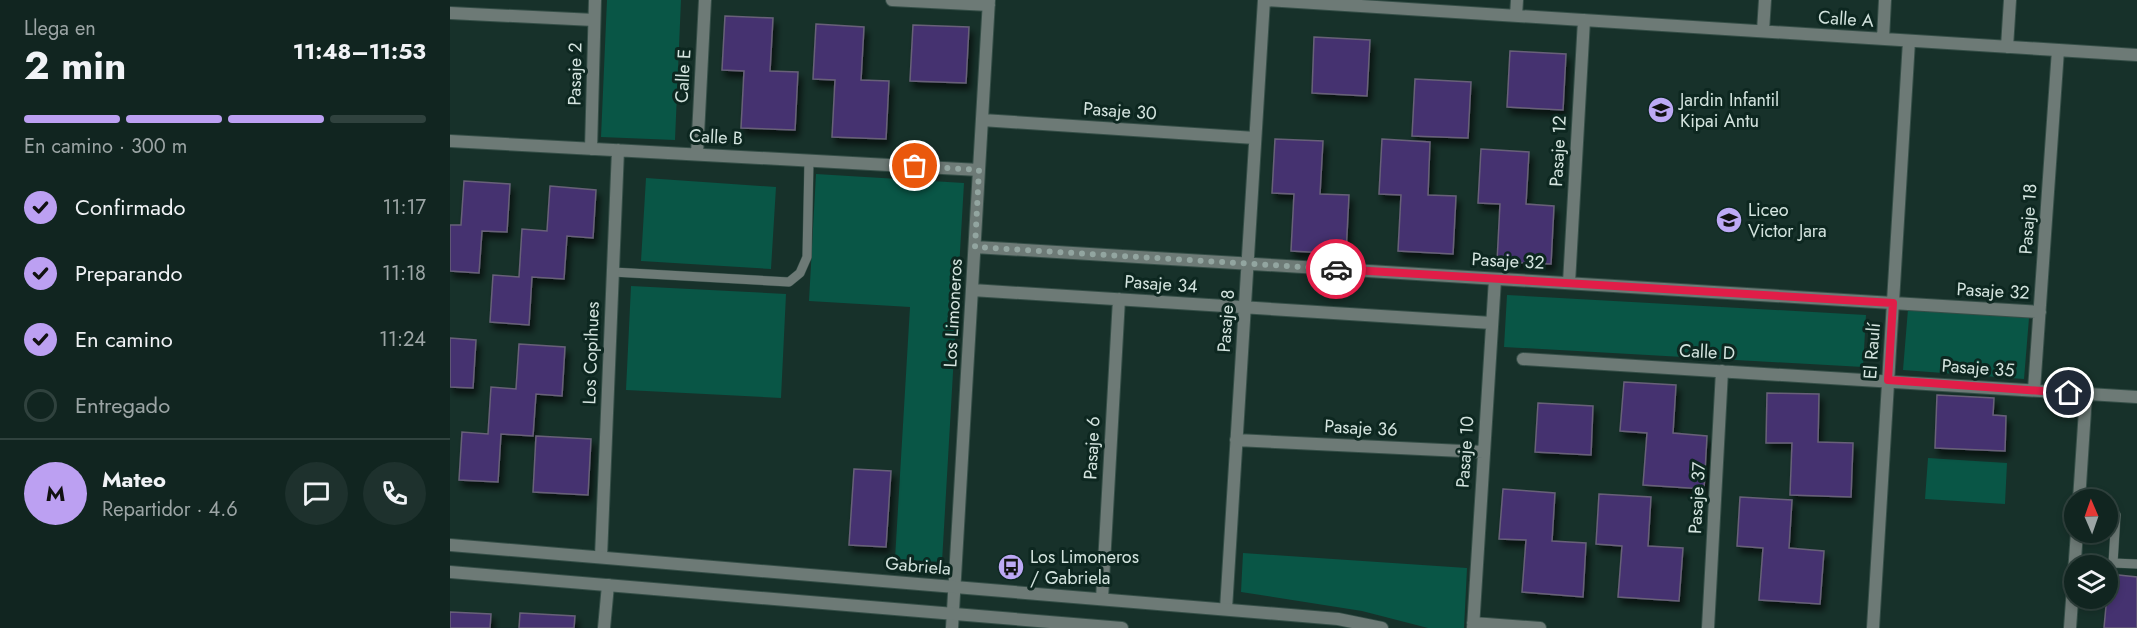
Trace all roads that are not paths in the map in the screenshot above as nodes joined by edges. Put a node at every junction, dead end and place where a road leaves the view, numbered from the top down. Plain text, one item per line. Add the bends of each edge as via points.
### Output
1 (595, 0) edge
2 (705, 0) edge
3 (892, 0) edge
4 (1265, 0) edge
5 (1516, 0) edge
6 (1765, 0) edge
7 (1885, 0) edge
8 (2010, 0) edge
9 (949, 2) edge
10 (989, 3) edge
11 (1393, 4) edge
12 (450, 13) edge
13 (1516, 16) junction
14 (594, 20) junction
15 (1584, 20) junction
16 (1763, 32) junction
17 (1883, 39) junction
18 (1909, 41) junction
19 (2007, 47) junction
20 (2058, 50) junction
21 (2137, 55) edge
22 (982, 120) junction
23 (1255, 138) junction
24 (450, 141) edge
25 (591, 149) junction
26 (618, 150) junction
27 (697, 154) junction
28 (809, 160) junction
29 (979, 170) junction
30 (975, 247) junction
31 (1248, 264) junction
32 (613, 272) junction
33 (1495, 279) junction
34 (1569, 283) junction
35 (972, 290) junction
36 (1119, 299) junction
37 (1893, 303) junction
38 (1245, 307) junction
39 (2040, 312) junction
40 (1492, 323) junction
41 (1523, 359) dead end
42 (1722, 371) junction
43 (1888, 380) junction
44 (2034, 390) junction
45 (2086, 395) junction
46 (2137, 397) edge
47 (1236, 440) junction
48 (1483, 452) junction
49 (2080, 489) edge
50 (2076, 543) edge
51 (2115, 543) edge
52 (450, 545) edge
53 (601, 557) junction
54 (2137, 564) edge
55 (450, 572) edge
56 (609, 585) junction
57 (955, 587) junction
58 (1102, 599) junction
59 (1226, 609) junction
60 (953, 614) junction
61 (1473, 626) edge
62 (604, 628) edge
63 (952, 628) edge
64 (1122, 628) edge
65 (1382, 628) edge
66 (1540, 628) edge
67 (1708, 628) edge
68 (1873, 628) edge
69 (2070, 628) edge

1 - 14 street, Pasaje 2
2 - 27 street, Calle E
3 - 9 street
4 - 11 street, Calle A
4 - 23 street, Pasaje 8
5 - 13 street
6 - 16 street
7 - 17 street
8 - 19 street
9 - 10 street
10 - 22 street, Los Limoneros
11 - 13 street, Calle A
12 - 14 street
13 - 15 street, Calle A
14 - 25 street, Pasaje 2
15 - 16 street, Calle A
15 - 34 street, Pasaje 12
16 - 17 street, Calle A
17 - 18 street, Calle A
18 - 19 street, Calle A
18 - 37 street, El Raulí
19 - 20 street, Calle A
20 - 21 street, Calle A
20 - 39 street, Pasaje 18
22 - 23 street, Pasaje 30
22 - 29 street, Los Limoneros
23 - 31 street, Pasaje 8
24 - 25 street, Calle B
25 - 26 street, Calle B
26 - 27 street, Calle B
26 - 32 street, Los Copihues
27 - 28 street, Calle B
28 - 29 street, Calle B
28 - 32 lane via 807,257 800,273 789,282
29 - 30 street, Los Limoneros
30 - 31 street, Pasaje 32
30 - 35 street, Los Limoneros
31 - 33 street, Pasaje 32
31 - 38 street, Pasaje 8
32 - 53 street, Los Copihues
33 - 34 street, Pasaje 32
33 - 40 street, Pasaje 10
34 - 37 street, Pasaje 32
35 - 36 street, Pasaje 34
35 - 57 street, Los Limoneros
36 - 38 street, Pasaje 34
36 - 58 street, Pasaje 6
37 - 39 street, Pasaje 32
37 - 43 street, El Raulí
38 - 40 street, Pasaje 34
38 - 47 street, Pasaje 8
39 - 44 street, Pasaje 18
40 - 48 street, Pasaje 10
41 - 42 street, Calle D
42 - 43 street, Calle D
42 - 67 street, Pasaje 37
43 - 44 street, Pasaje 35
43 - 68 street, El Raulí
44 - 45 street, Pasaje 35
45 - 46 street, Pasaje 35
45 - 49 street
47 - 48 street, Pasaje 36
47 - 59 street, Pasaje 8
48 - 61 street, Pasaje 10
50 - 69 street
51 - 54 lane via 2114,563
52 - 53 street, Gabriela
53 - 57 street, Gabriela
55 - 56 street
56 - 60 street
56 - 62 street
57 - 58 street, Gabriela
57 - 60 street, Los Limoneros
58 - 59 street, Gabriela
59 - 65 street, Gabriela via 1338,619
60 - 63 street, Los Limoneros
60 - 64 street
61 - 66 street

